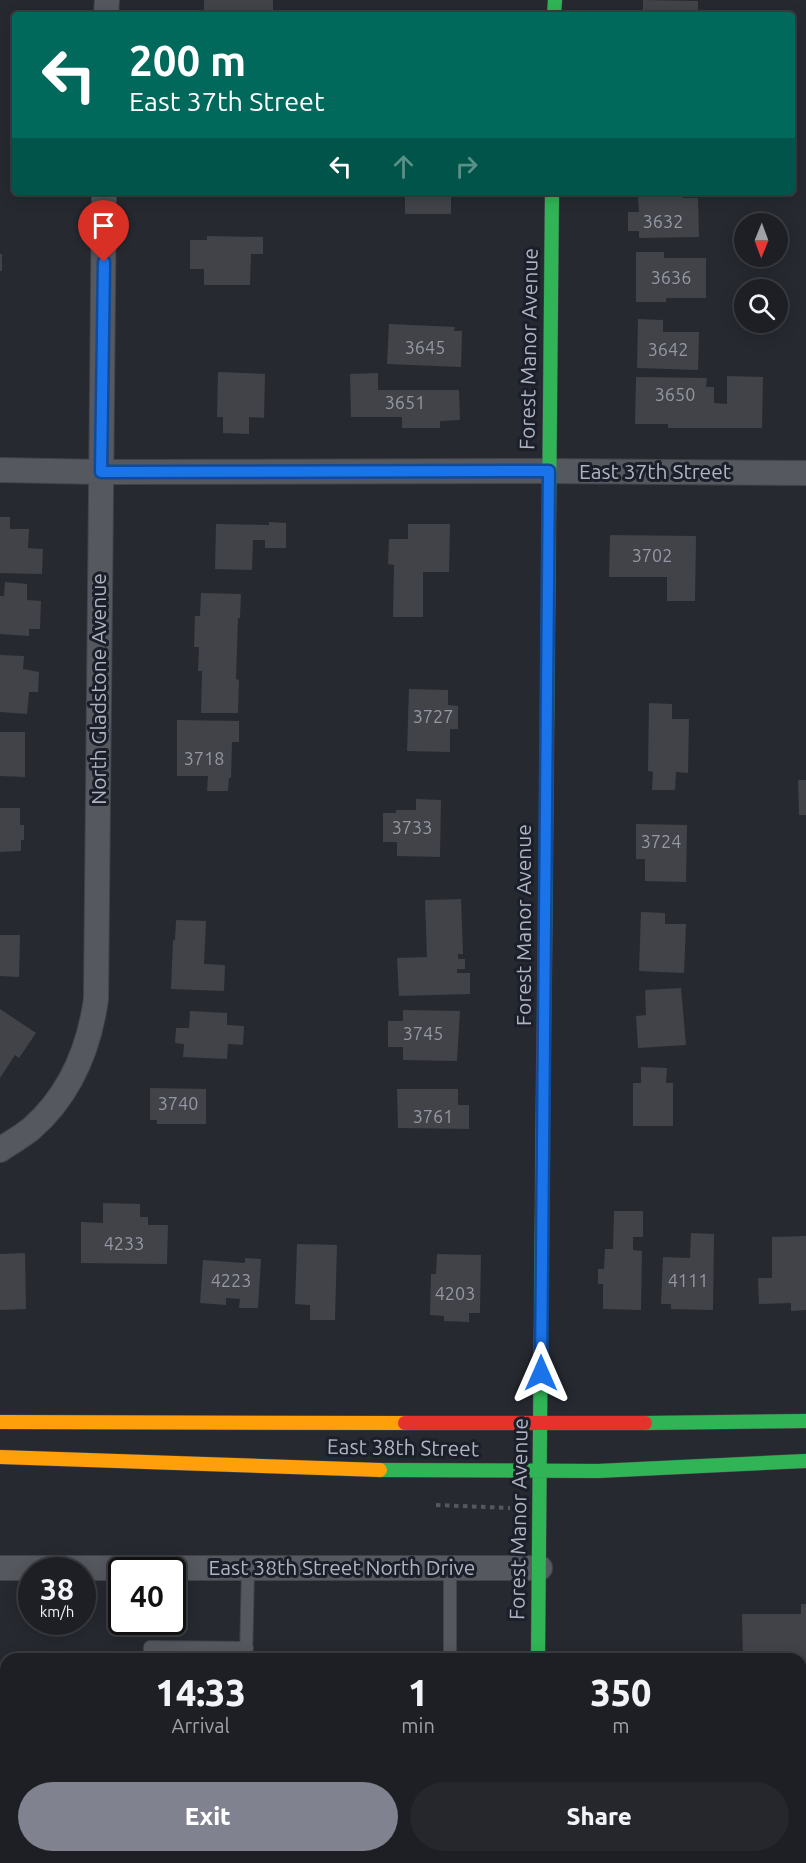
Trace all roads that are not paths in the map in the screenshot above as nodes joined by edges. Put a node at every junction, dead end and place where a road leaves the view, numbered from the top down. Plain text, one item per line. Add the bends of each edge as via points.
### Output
1 (104, 195) edge
2 (552, 195) edge
3 (0, 471) edge
4 (549, 471) junction
5 (101, 472) junction
6 (806, 473) edge
7 (0, 1150) edge
8 (806, 1421) edge
9 (0, 1422) edge
10 (541, 1424) junction
11 (0, 1457) edge
12 (806, 1461) edge
13 (540, 1471) junction
14 (0, 1568) edge
15 (248, 1568) junction
16 (450, 1568) junction
17 (540, 1569) junction
18 (150, 1653) edge
19 (233, 1653) edge
20 (247, 1653) edge
21 (450, 1653) edge
22 (538, 1653) edge

1 - 5 street, North Gladstone Avenue
2 - 4 main road, Forest Manor Avenue
3 - 5 street, East 37th Street
4 - 5 street, East 37th Street
4 - 6 street, East 37th Street
4 - 10 main road, Forest Manor Avenue
5 - 7 street, North Gladstone Avenue via 94,1017 73,1078 40,1121
8 - 10 main road, East 38th Street
9 - 10 main road, East 38th Street
10 - 13 main road, Forest Manor Avenue
11 - 13 main road, East 38th Street via 380,1470
12 - 13 main road, East 38th Street
13 - 17 main road, Forest Manor Avenue
14 - 15 street, East 38th Street North Drive
15 - 16 street, East 38th Street North Drive
15 - 20 lane
16 - 17 street, East 38th Street North Drive
16 - 21 lane
17 - 22 main road, Forest Manor Avenue
18 - 19 lane via 150,1647

